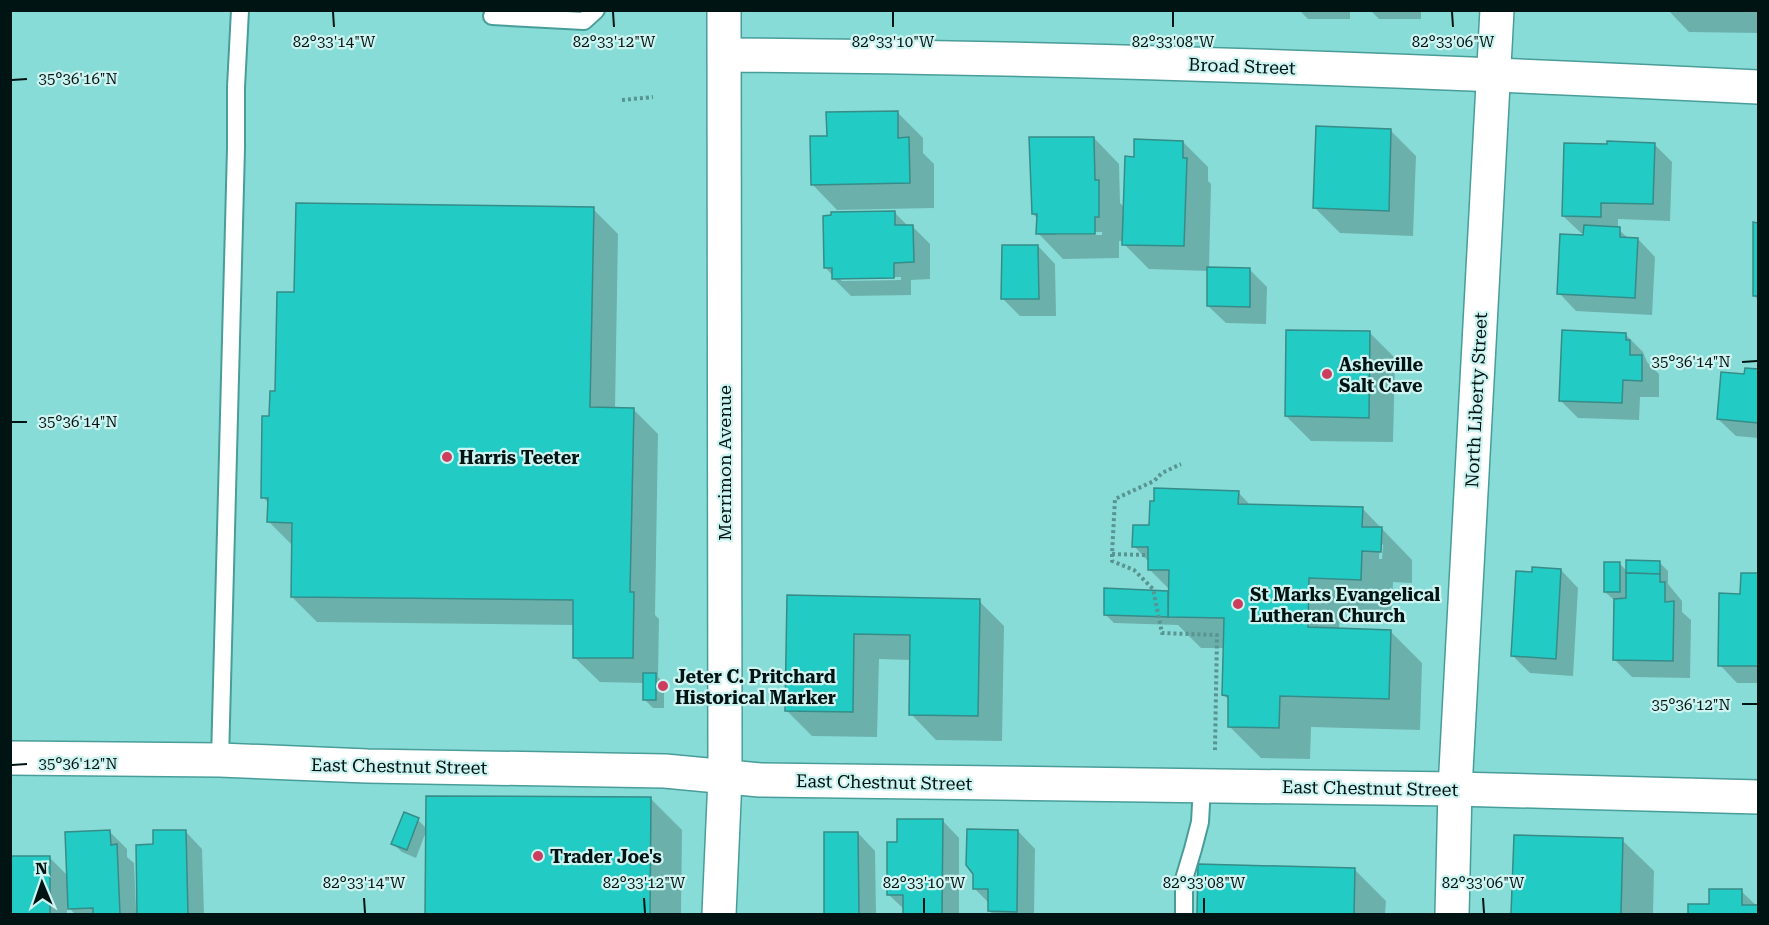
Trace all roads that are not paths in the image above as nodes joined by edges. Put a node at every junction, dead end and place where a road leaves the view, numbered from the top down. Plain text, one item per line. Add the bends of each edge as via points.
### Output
1 (240, 10) edge
2 (596, 10) edge
3 (724, 10) edge
4 (1497, 10) edge
5 (492, 16) dead end
6 (724, 55) junction
7 (1494, 74) junction
8 (1758, 87) edge
9 (10, 758) edge
10 (220, 760) junction
11 (724, 778) junction
12 (1209, 786) junction
13 (1455, 789) junction
14 (1758, 797) edge
15 (719, 915) edge
16 (1184, 915) edge
17 (1452, 915) edge

1 - 10 lane
2 - 5 lane via 584,21
3 - 6 street, Merrimon Avenue
4 - 7 street, North Liberty Street
6 - 7 street, Broad Street via 933,57
6 - 11 street, Merrimon Avenue
7 - 8 street, Broad Street
7 - 13 street, North Liberty Street
9 - 10 street, East Chestnut Street
10 - 11 street, East Chestnut Street via 665,771
11 - 12 street, East Chestnut Street
11 - 15 street, Merrimon Avenue
12 - 13 street, East Chestnut Street
12 - 16 lane via 1184,879
13 - 14 street, East Chestnut Street
13 - 17 street, North Liberty Street

